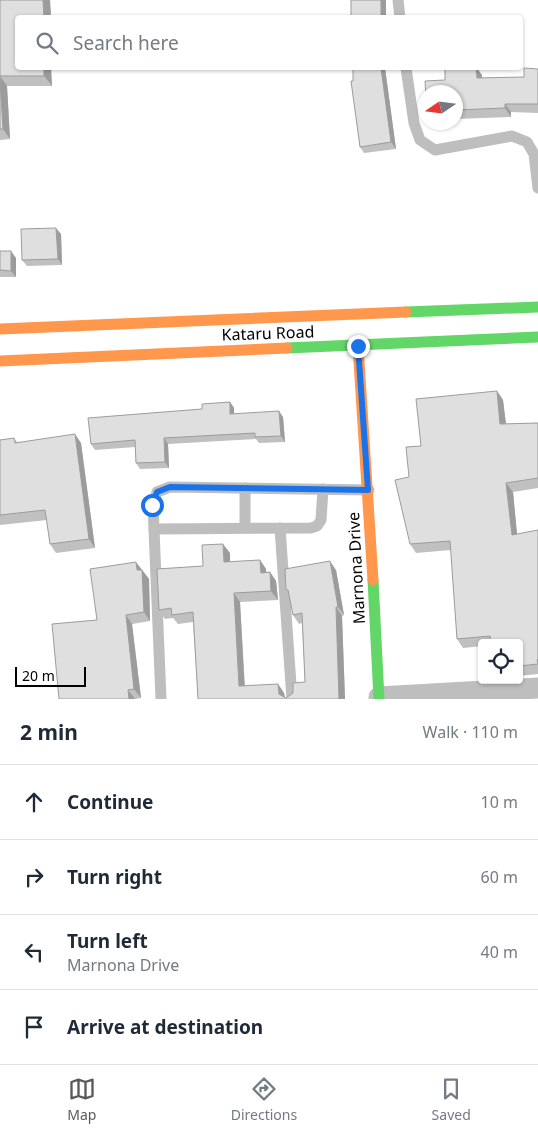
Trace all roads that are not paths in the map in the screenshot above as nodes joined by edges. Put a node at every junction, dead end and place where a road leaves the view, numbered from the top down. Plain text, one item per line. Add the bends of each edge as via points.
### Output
1 (398, 0) edge
2 (400, 15) edge
3 (406, 70) edge
4 (538, 188) edge
5 (538, 307) edge
6 (0, 328) edge
7 (538, 337) edge
8 (358, 346) junction
9 (0, 361) edge
10 (245, 488) junction
11 (323, 489) junction
12 (368, 490) junction
13 (244, 528) junction
14 (280, 528) junction
15 (154, 529) junction
16 (538, 688) edge
17 (379, 698) edge
18 (161, 699) edge
19 (292, 699) edge

1 - 2 lane
3 - 4 lane via 414,123 420,140 435,150 512,136 527,142 534,154
5 - 6 street, Kataru Road
7 - 8 street, Kataru Road
8 - 9 street, Kataru Road
8 - 12 street, Marnona Drive
10 - 11 lane
10 - 13 lane
10 - 15 lane via 170,487 157,492 152,505
11 - 12 lane
11 - 14 lane via 321,520 317,526
12 - 17 street, Marnona Drive
13 - 14 lane
13 - 15 lane
14 - 19 lane
15 - 18 lane
16 - 17 street

